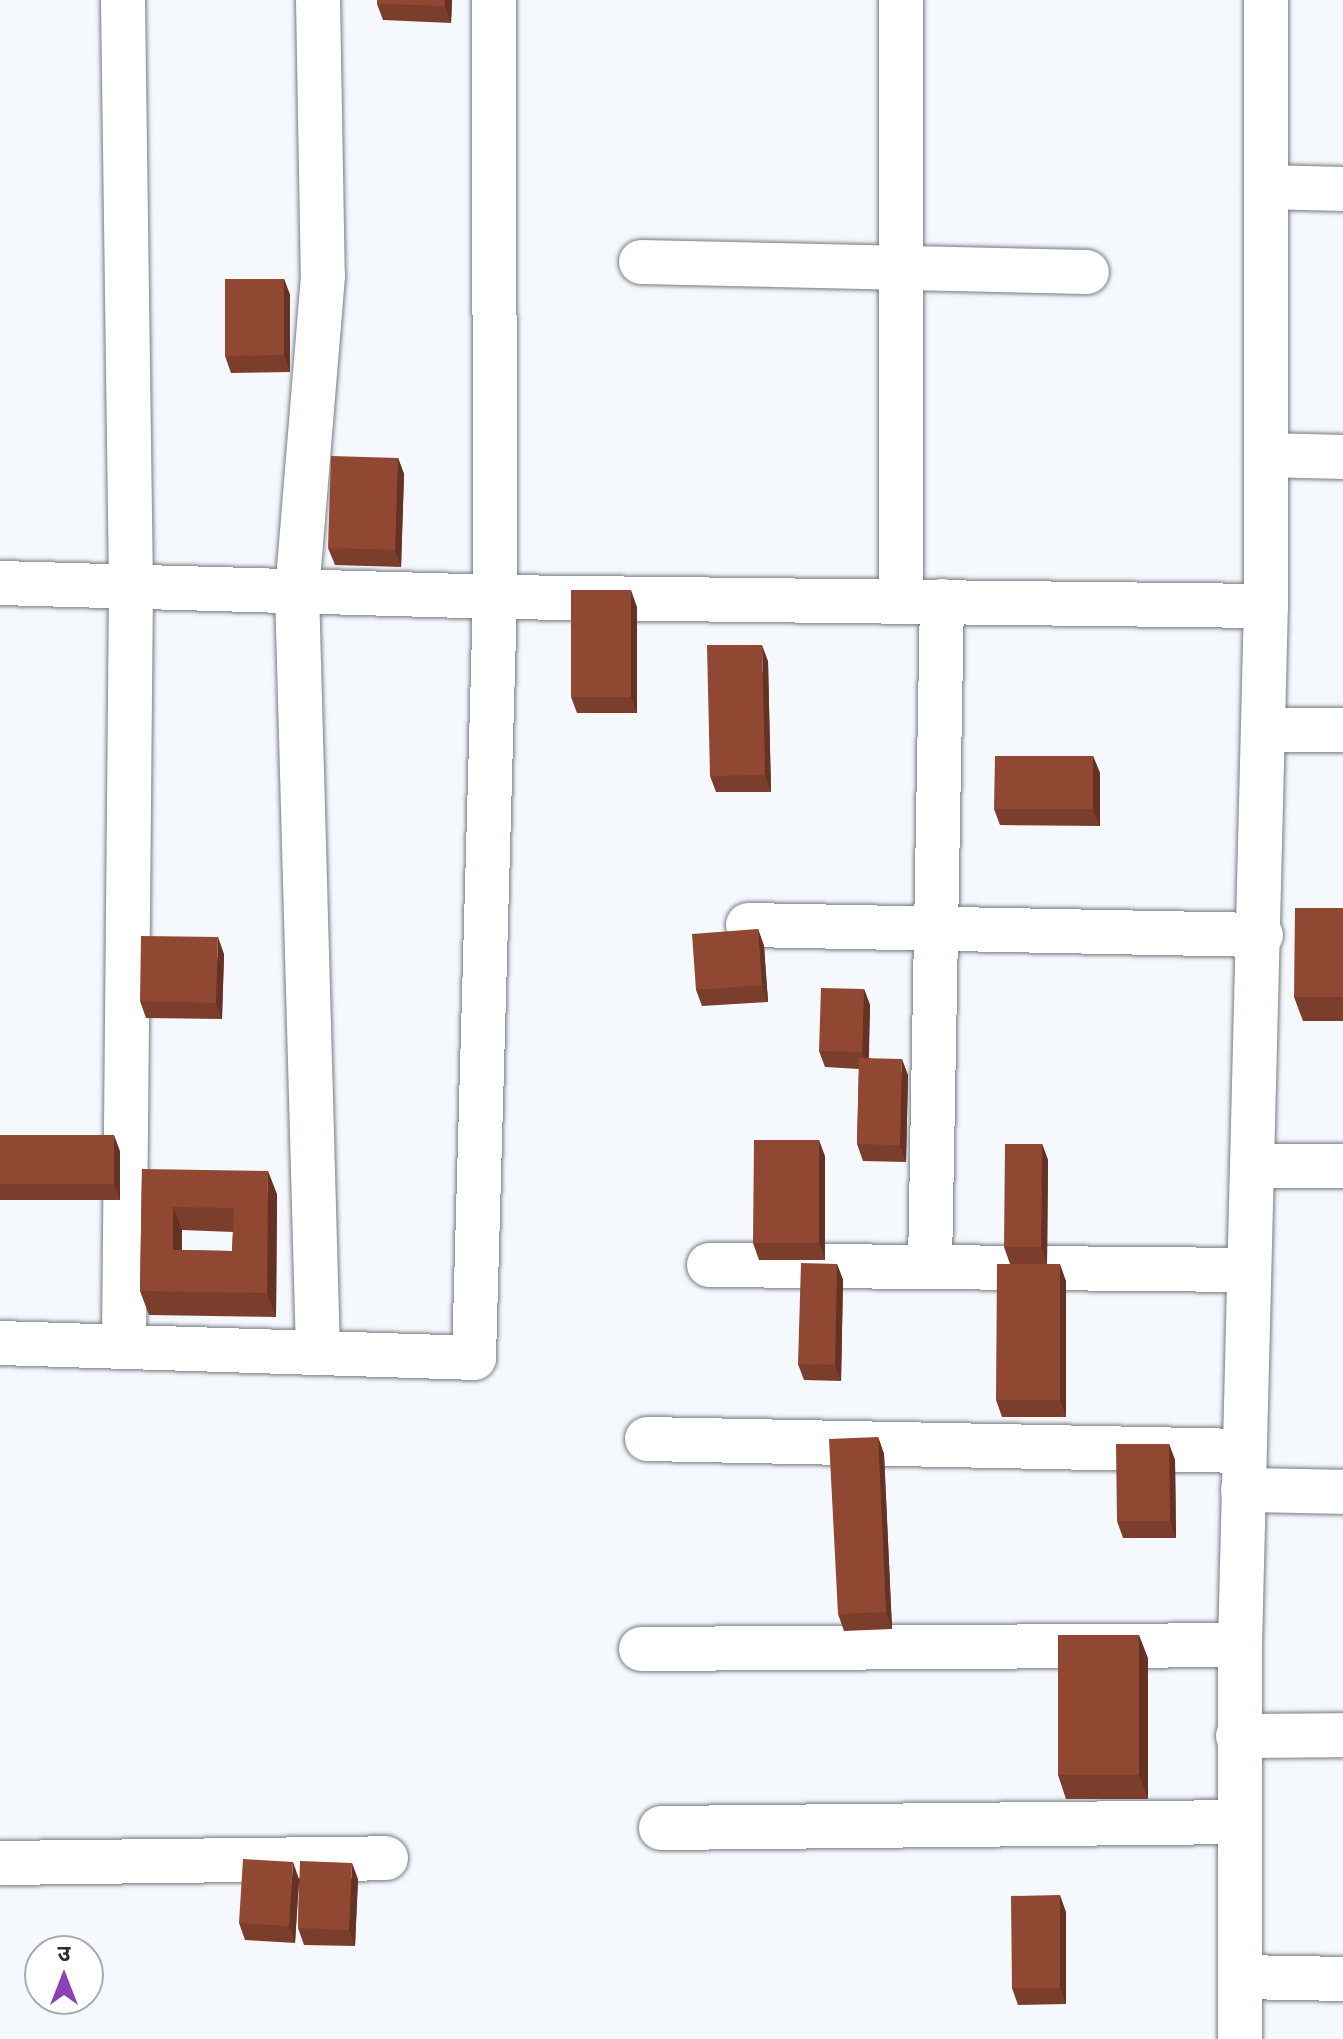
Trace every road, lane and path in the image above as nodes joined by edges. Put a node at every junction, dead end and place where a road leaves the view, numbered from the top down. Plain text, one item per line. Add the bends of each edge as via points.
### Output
1 (123, 0) edge
2 (318, 0) edge
3 (494, 0) edge
4 (901, 0) edge
5 (1266, 0) edge
6 (1266, 187) junction
7 (1343, 189) edge
8 (641, 262) dead end
9 (901, 266) junction
10 (1087, 272) dead end
11 (1266, 455) junction
12 (1343, 457) edge
13 (0, 583) edge
14 (131, 587) junction
15 (297, 591) junction
16 (495, 597) junction
17 (921, 600) junction
18 (1266, 606) junction
19 (1264, 730) junction
20 (1343, 730) edge
21 (748, 925) dead end
22 (935, 929) junction
23 (1261, 935) junction
24 (1252, 1166) junction
25 (1343, 1166) edge
26 (709, 1265) dead end
27 (930, 1266) junction
28 (1248, 1270) junction
29 (0, 1343) edge
30 (124, 1347) junction
31 (318, 1353) junction
32 (647, 1439) dead end
33 (1244, 1470) junction
34 (1343, 1492) edge
35 (1240, 1645) junction
36 (641, 1649) dead end
37 (1343, 1735) edge
38 (1238, 1736) junction
39 (1240, 1822) junction
40 (661, 1828) dead end
41 (386, 1858) dead end
42 (0, 1863) edge
43 (1241, 1977) junction
44 (1343, 1979) edge
45 (1240, 2039) edge

1 - 14 street
2 - 15 street via 323,276
3 - 16 street
4 - 9 street
5 - 6 street
6 - 7 street
6 - 11 street
8 - 9 street
9 - 10 street
9 - 17 street
11 - 12 street
11 - 18 street
13 - 14 street
14 - 15 street
14 - 30 street
15 - 16 street
15 - 31 street
16 - 17 street
16 - 31 street via 474,1358
17 - 18 street
17 - 22 street
18 - 19 street
19 - 20 street
19 - 23 street
21 - 22 street
22 - 23 street
22 - 27 street
23 - 24 street
24 - 25 street
24 - 28 street
26 - 27 street
27 - 28 street
28 - 33 street
29 - 30 street
30 - 31 street
32 - 33 street
33 - 34 street
33 - 35 street
35 - 36 street
35 - 38 street
37 - 38 street
38 - 39 street
39 - 40 street
39 - 43 street
41 - 42 street
43 - 44 street
43 - 45 street

